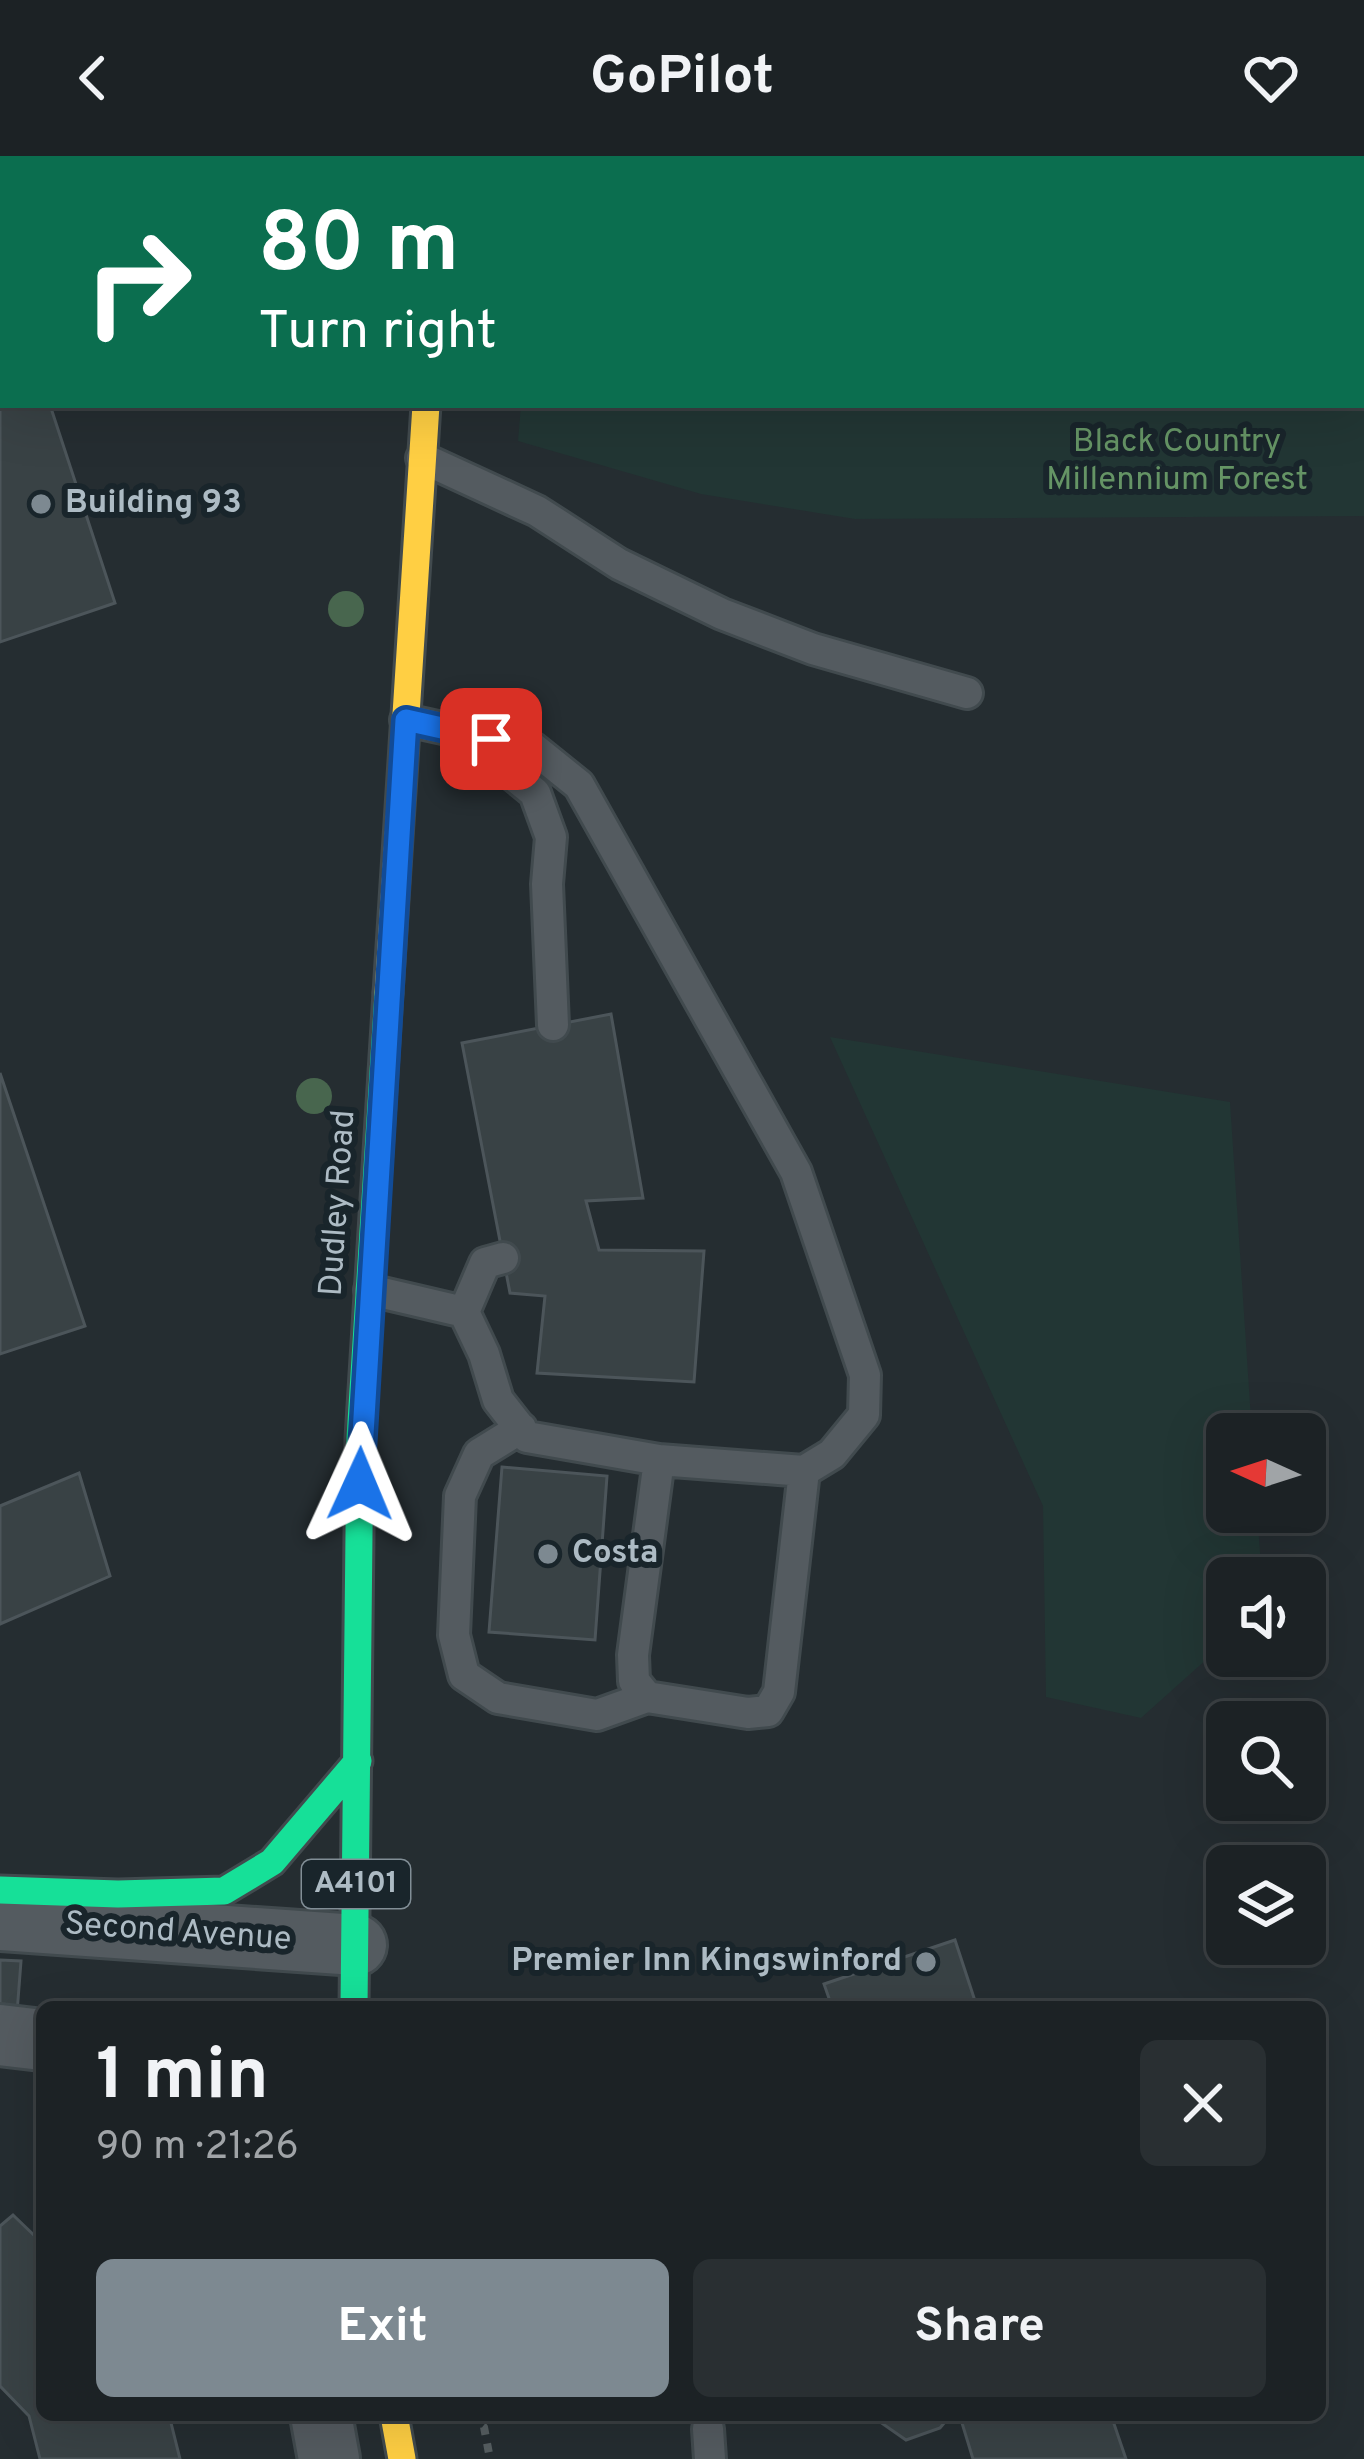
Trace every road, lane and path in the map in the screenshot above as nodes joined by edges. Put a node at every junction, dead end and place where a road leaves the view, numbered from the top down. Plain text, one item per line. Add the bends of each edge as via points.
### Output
1 (426, 408) edge
2 (422, 458) junction
3 (967, 693) dead end
4 (406, 720) junction
5 (491, 739) junction
6 (553, 1025) dead end
7 (503, 1258) dead end
8 (370, 1290) junction
9 (464, 1312) junction
10 (520, 1428) junction
11 (659, 1460) junction
12 (805, 1471) junction
13 (646, 1697) junction
14 (358, 1761) junction
15 (0, 1890) edge
16 (0, 1920) edge
17 (356, 1945) junction
18 (354, 2001) edge
19 (0, 2035) edge
20 (36, 2040) edge
21 (322, 2421) edge
22 (395, 2421) edge
23 (476, 2421) edge
24 (328, 2459) edge
25 (402, 2459) edge
26 (490, 2459) edge

1 - 2 main road, Dudley Road / A4101
2 - 3 lane via 537,511 619,564 722,614
2 - 4 main road, Dudley Road / A4101
4 - 5 lane
4 - 8 main road, Dudley Road / A4101
5 - 6 lane via 491,758 535,793 550,837
5 - 12 lane via 533,748 579,785 796,1172 865,1375 864,1415 832,1454
7 - 9 lane via 485,1263
8 - 9 lane
8 - 14 main road, Dudley Road / A4101 via 360,1438
9 - 10 lane via 498,1400
10 - 11 lane via 527,1437
10 - 13 lane via 479,1454 460,1496 454,1635 464,1676 498,1698 597,1714
11 - 12 lane
11 - 13 lane via 632,1654 634,1681
12 - 13 lane via 779,1692 768,1711
14 - 15 main road, Second Avenue via 272,1862 224,1891
14 - 17 main road, Dudley Road / A4101
16 - 17 street, Second Avenue
17 - 18 main road, Dudley Road / A4101
19 - 20 street
21 - 24 street
22 - 25 main road
23 - 26 path

